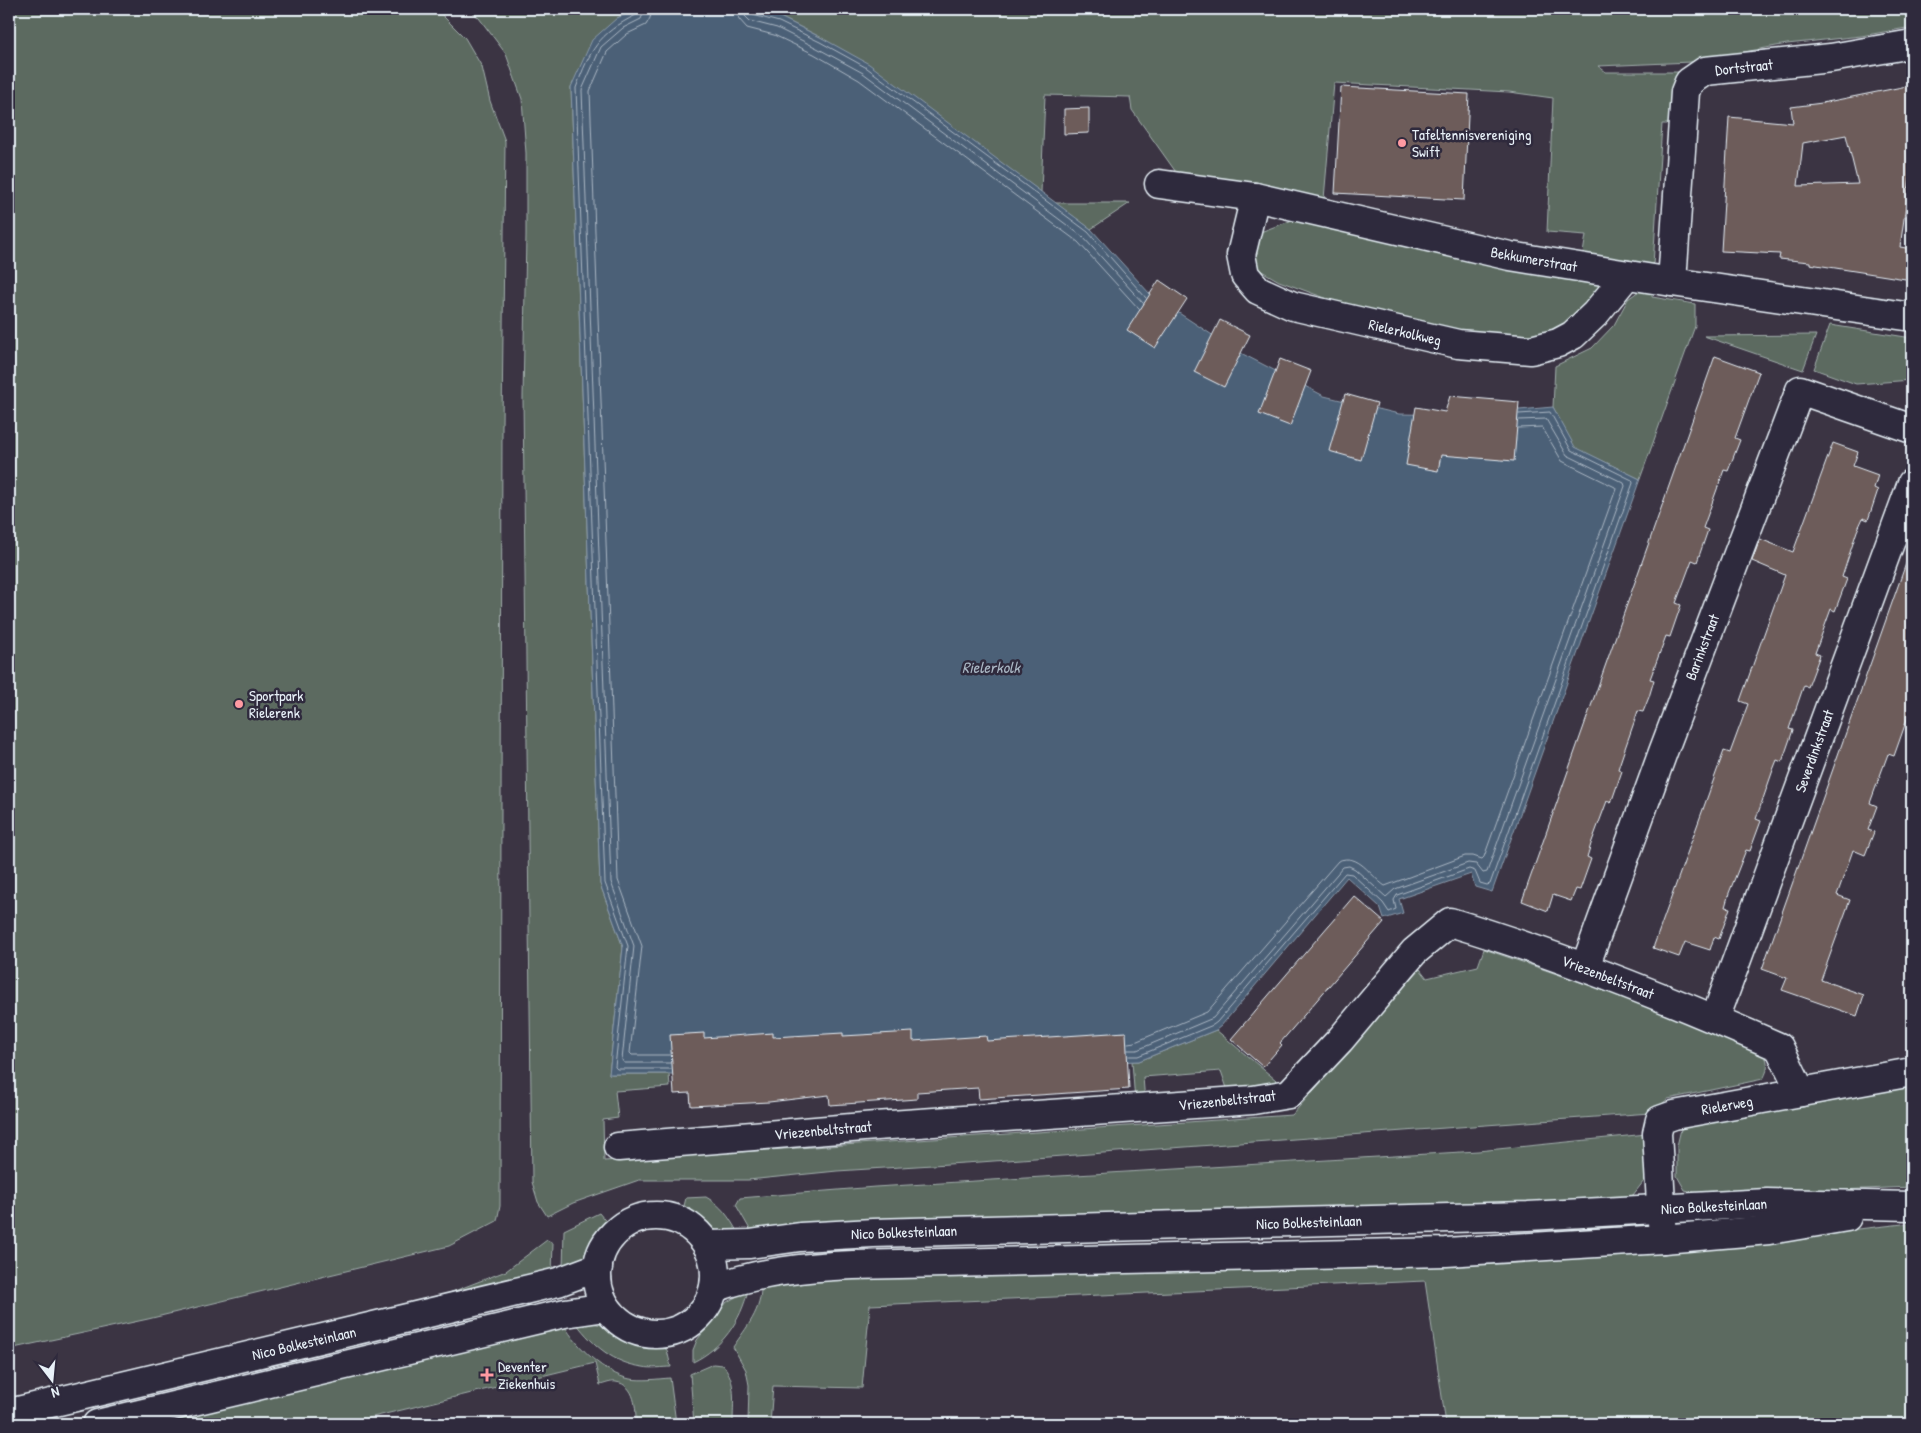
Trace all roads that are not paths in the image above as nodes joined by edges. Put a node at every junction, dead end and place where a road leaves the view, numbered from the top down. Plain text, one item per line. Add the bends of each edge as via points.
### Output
1 (1912, 44) edge
2 (1159, 184) dead end
3 (1255, 196) junction
4 (1627, 275) junction
5 (1672, 282) junction
6 (1912, 317) edge
7 (1912, 429) edge
8 (1912, 483) edge
9 (1585, 967) junction
10 (1715, 1019) junction
11 (1912, 1072) edge
12 (1801, 1092) junction
13 (618, 1147) dead end
14 (1661, 1208) junction
15 (1663, 1239) junction
16 (706, 1245) junction
17 (598, 1267) junction
18 (714, 1288) junction
19 (606, 1307) junction
20 (9, 1413) edge
21 (97, 1424) edge

1 - 5 street, Dortstraat via 1831,58 1705,71 1689,82 1685,92
2 - 3 street, Bekkumerstraat
3 - 4 street, Bekkumerstraat via 1510,256
3 - 4 street, Rielerkolkweg via 1241,255 1245,275 1258,290 1293,306 1458,344 1531,350 1558,343 1573,335 1595,314
4 - 5 street, Bekkumerstraat
5 - 6 street, Bekkumerstraat
7 - 9 street, Barinkstraat via 1800,390
8 - 10 street, Severdinkstraat
9 - 10 street, Vriezenbeltstraat
9 - 13 street, Vriezenbeltstraat via 1450,922 1414,952 1340,1040 1289,1094 1253,1100
10 - 12 street, Vriezenbeltstraat via 1780,1047
11 - 12 street, Rielerweg
12 - 14 street, Rielerweg via 1660,1120 1657,1133
14 - 15 street, Rielerweg
14 - 15 street, Nico Bolkesteinlaan via 1767,1203 1912,1206 1769,1230
14 - 16 street, Nico Bolkesteinlaan via 1518,1216 872,1233
15 - 18 street, Nico Bolkesteinlaan via 1446,1252 836,1266 755,1276
16 - 17 street via 695,1231 680,1221 644,1218 628,1224 614,1235 603,1250
16 - 18 street via 714,1266
17 - 19 street via 597,1281
17 - 20 street, Nico Bolkesteinlaan via 558,1282
18 - 19 street via 701,1314 678,1330 663,1334 631,1329
19 - 21 street, Nico Bolkesteinlaan via 565,1313

